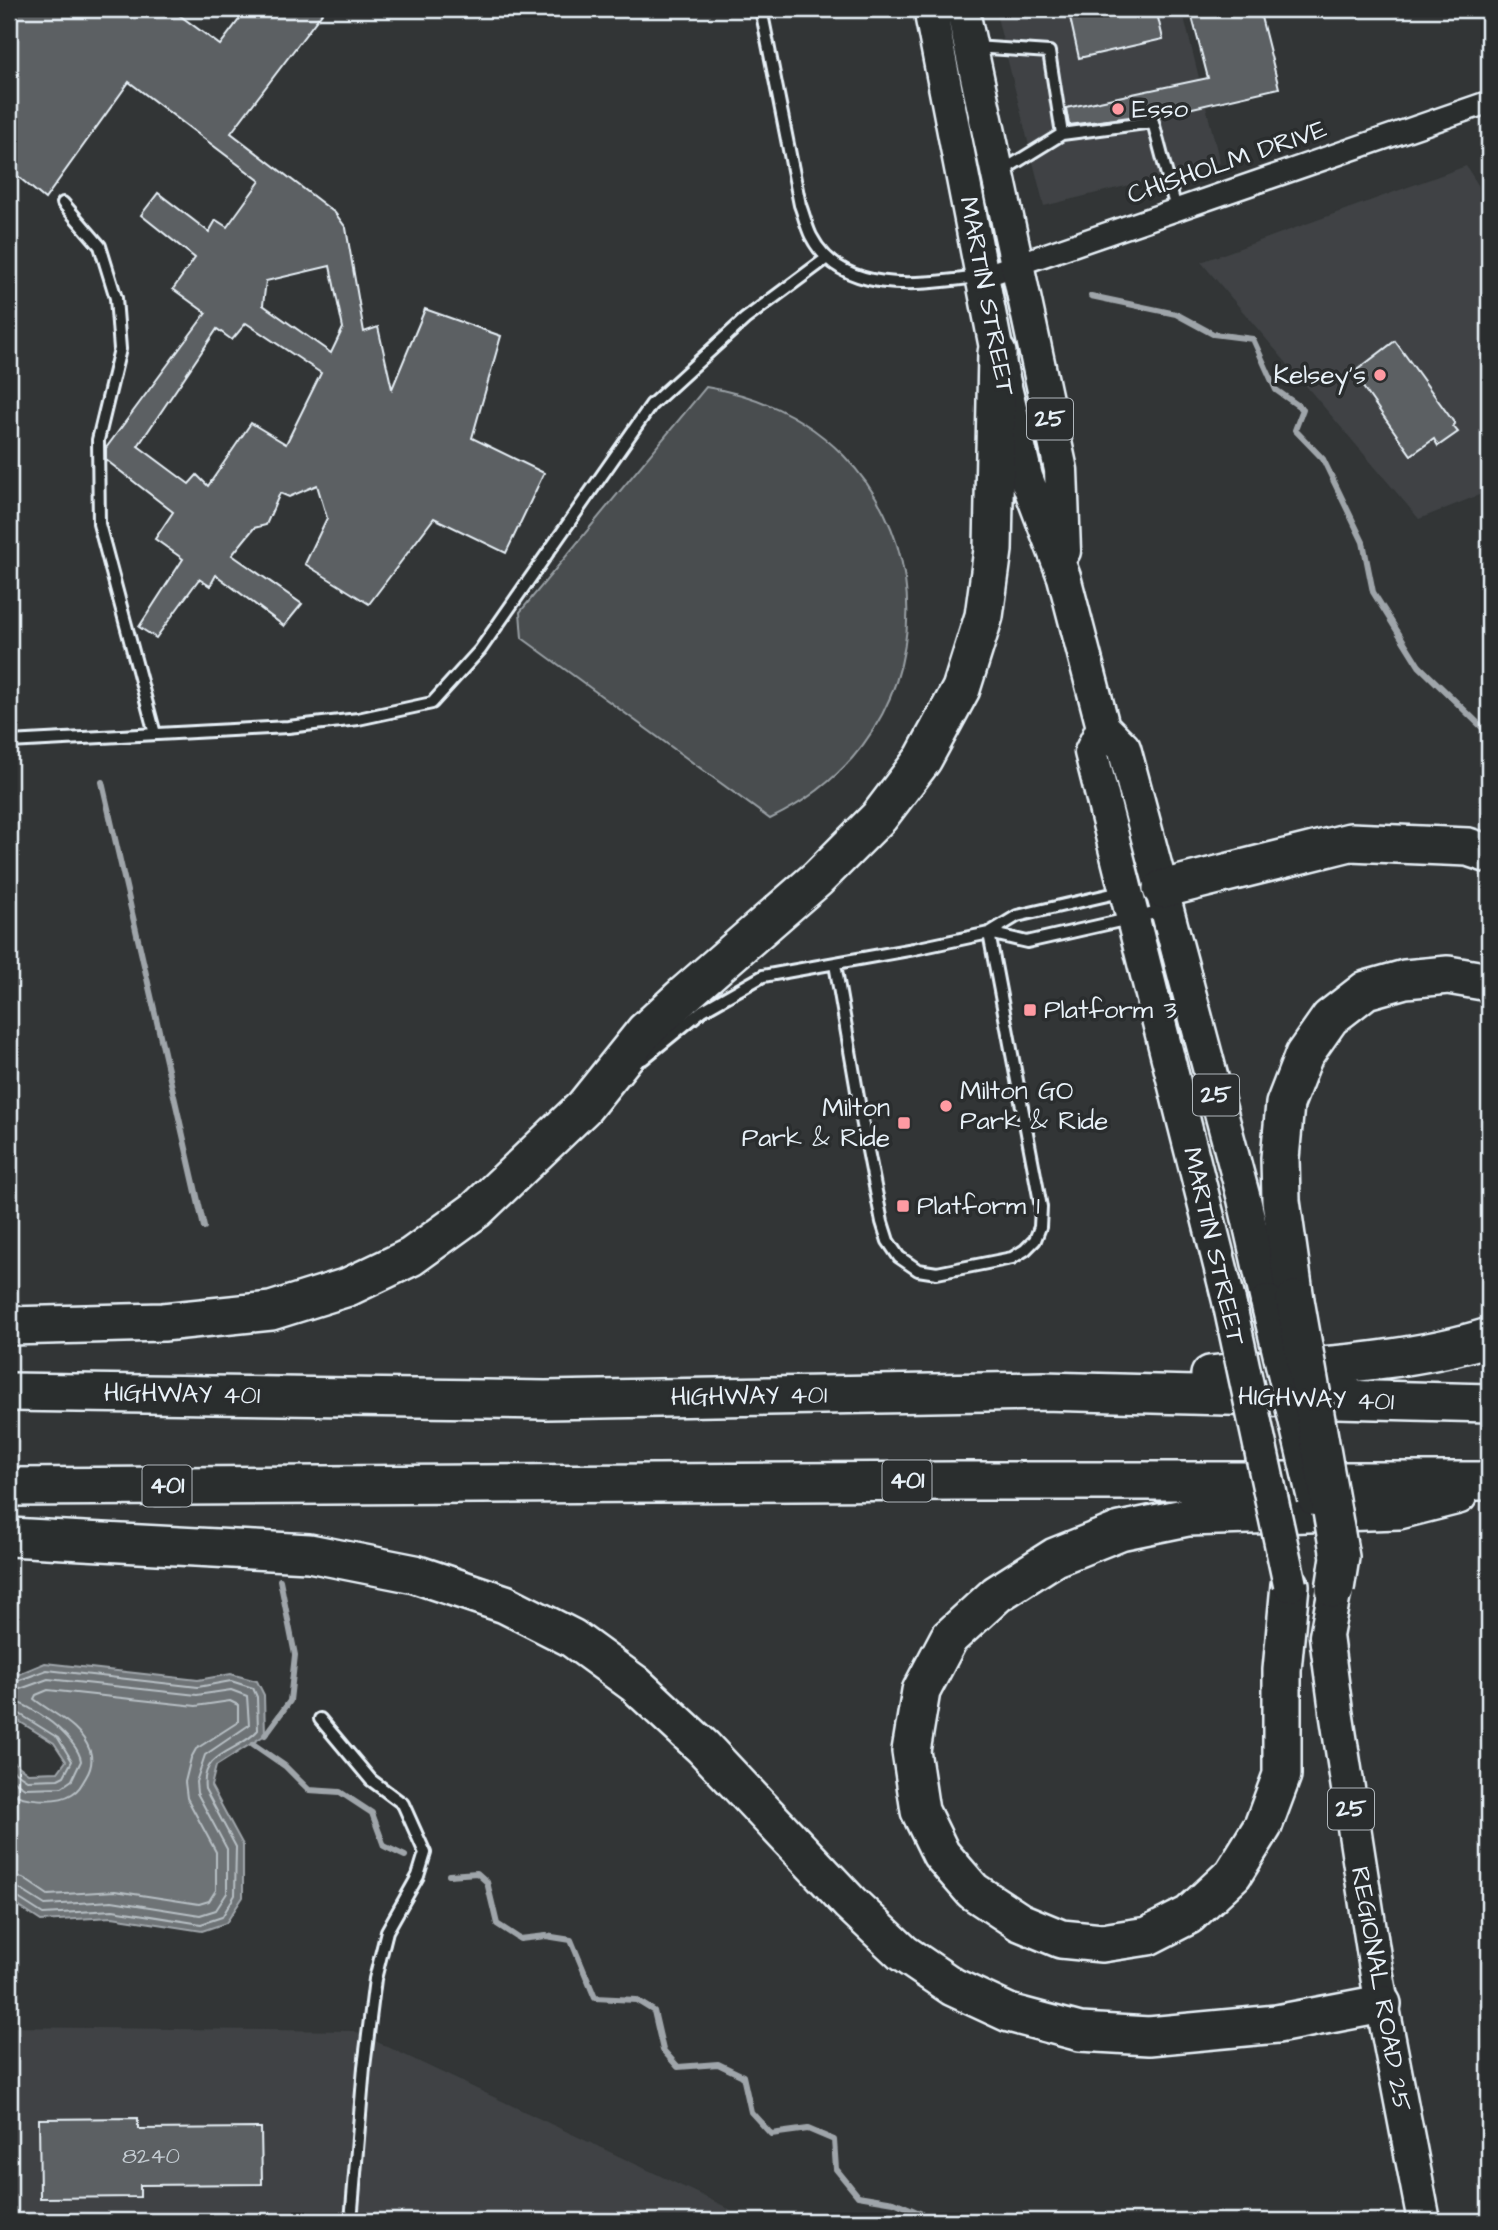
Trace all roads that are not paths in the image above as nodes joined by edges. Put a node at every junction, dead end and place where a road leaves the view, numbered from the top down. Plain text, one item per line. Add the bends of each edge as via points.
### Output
1 (761, 9) edge
2 (933, 9) edge
3 (959, 9) edge
4 (970, 46) junction
5 (1489, 102) edge
6 (1062, 134) junction
7 (998, 174) junction
8 (63, 203) dead end
9 (1176, 209) junction
10 (827, 258) junction
11 (1017, 264) junction
12 (984, 276) junction
13 (997, 353) junction
14 (1064, 577) junction
15 (155, 734) junction
16 (9, 742) edge
17 (1489, 854) edge
18 (1146, 898) junction
19 (989, 933) junction
20 (835, 964) junction
21 (1489, 982) edge
22 (634, 1066) dead end
23 (624, 1074) dead end
24 (584, 1107) junction
25 (1281, 1301) junction
26 (9, 1326) edge
27 (1489, 1337) edge
28 (1043, 1391) junction
29 (9, 1392) edge
30 (1489, 1403) edge
31 (1489, 1481) edge
32 (9, 1487) edge
33 (1489, 1487) edge
34 (9, 1537) edge
35 (1290, 1586) junction
36 (1335, 1589) joint
37 (1326, 1636) junction
38 (320, 1719) dead end
39 (1382, 2004) junction
40 (351, 2221) edge
41 (1424, 2221) edge

1 - 10 lane via 800,205 811,236
2 - 12 main road, MARTIN STREET / 25
3 - 4 main road, MARTIN STREET / 25
4 - 6 lane via 1049,52
4 - 7 main road, MARTIN STREET / 25
5 - 9 street, CHISHOLM DRIVE
6 - 7 lane
6 - 9 lane via 1153,122
7 - 11 main road, MARTIN STREET / 25
8 - 15 lane via 100,246 116,298 120,349 98,440 99,524
9 - 11 street, CHISHOLM DRIVE
10 - 12 lane via 875,282
10 - 15 lane via 745,319 651,405 480,650 432,703 358,719 288,727
11 - 12 street, CHISHOLM DRIVE
11 - 14 main road, MARTIN STREET / 25 via 1061,470
12 - 13 main road, MARTIN STREET / 25
13 - 14 main road, MARTIN STREET / 25 via 1026,477
13 - 24 highway via 993,550 984,616 961,689 929,747 879,817 817,879 645,1031
14 - 18 main road, MARTIN STREET / 25 via 1103,727 1124,748
15 - 16 lane
17 - 18 highway via 1468,847 1350,842
18 - 19 lane via 1017,916
18 - 19 lane via 1027,942
18 - 25 main road, MARTIN STREET / 25
18 - 35 main road, MARTIN STREET / 25, bridge
19 - 20 lane
19 - 20 lane via 1041,1208 1035,1240 1012,1258 937,1273 918,1270 899,1257 888,1241
20 - 22 lane via 763,976 703,1010
21 - 25 highway via 1448,975 1405,979 1366,990 1330,1018 1304,1055 1285,1104 1280,1158
23 - 24 lane
24 - 26 highway via 476,1210 411,1257 348,1287 271,1311 163,1322
25 - 36 highway, bridge via 1340,1556
27 - 28 highway via 1458,1347 1375,1359
28 - 29 highway, HIGHWAY 401 via 545,1400
28 - 30 highway, HIGHWAY 401
31 - 32 highway, 401
33 - 35 highway via 1399,1510 1188,1517 1120,1531 1055,1557 997,1594 949,1637 921,1691 911,1751 920,1811 942,1854 974,1891 1020,1922 1061,1939 1102,1943 1149,1936 1189,1915 1233,1874 1263,1826 1282,1775 1282,1670
34 - 39 highway via 309,1553 415,1574 505,1604 572,1638 635,1684 703,1747 903,1953 953,1987 1009,2013 1080,2032 1149,2036 1277,2024
35 - 37 main road, MARTIN STREET / 25
36 - 37 main road, REGIONAL ROAD 25 / 25
37 - 39 main road, REGIONAL ROAD 25 / 25
38 - 40 lane via 371,1780 403,1804 425,1853 418,1876 387,1931 375,1979
39 - 41 main road, REGIONAL ROAD 25 / 25

